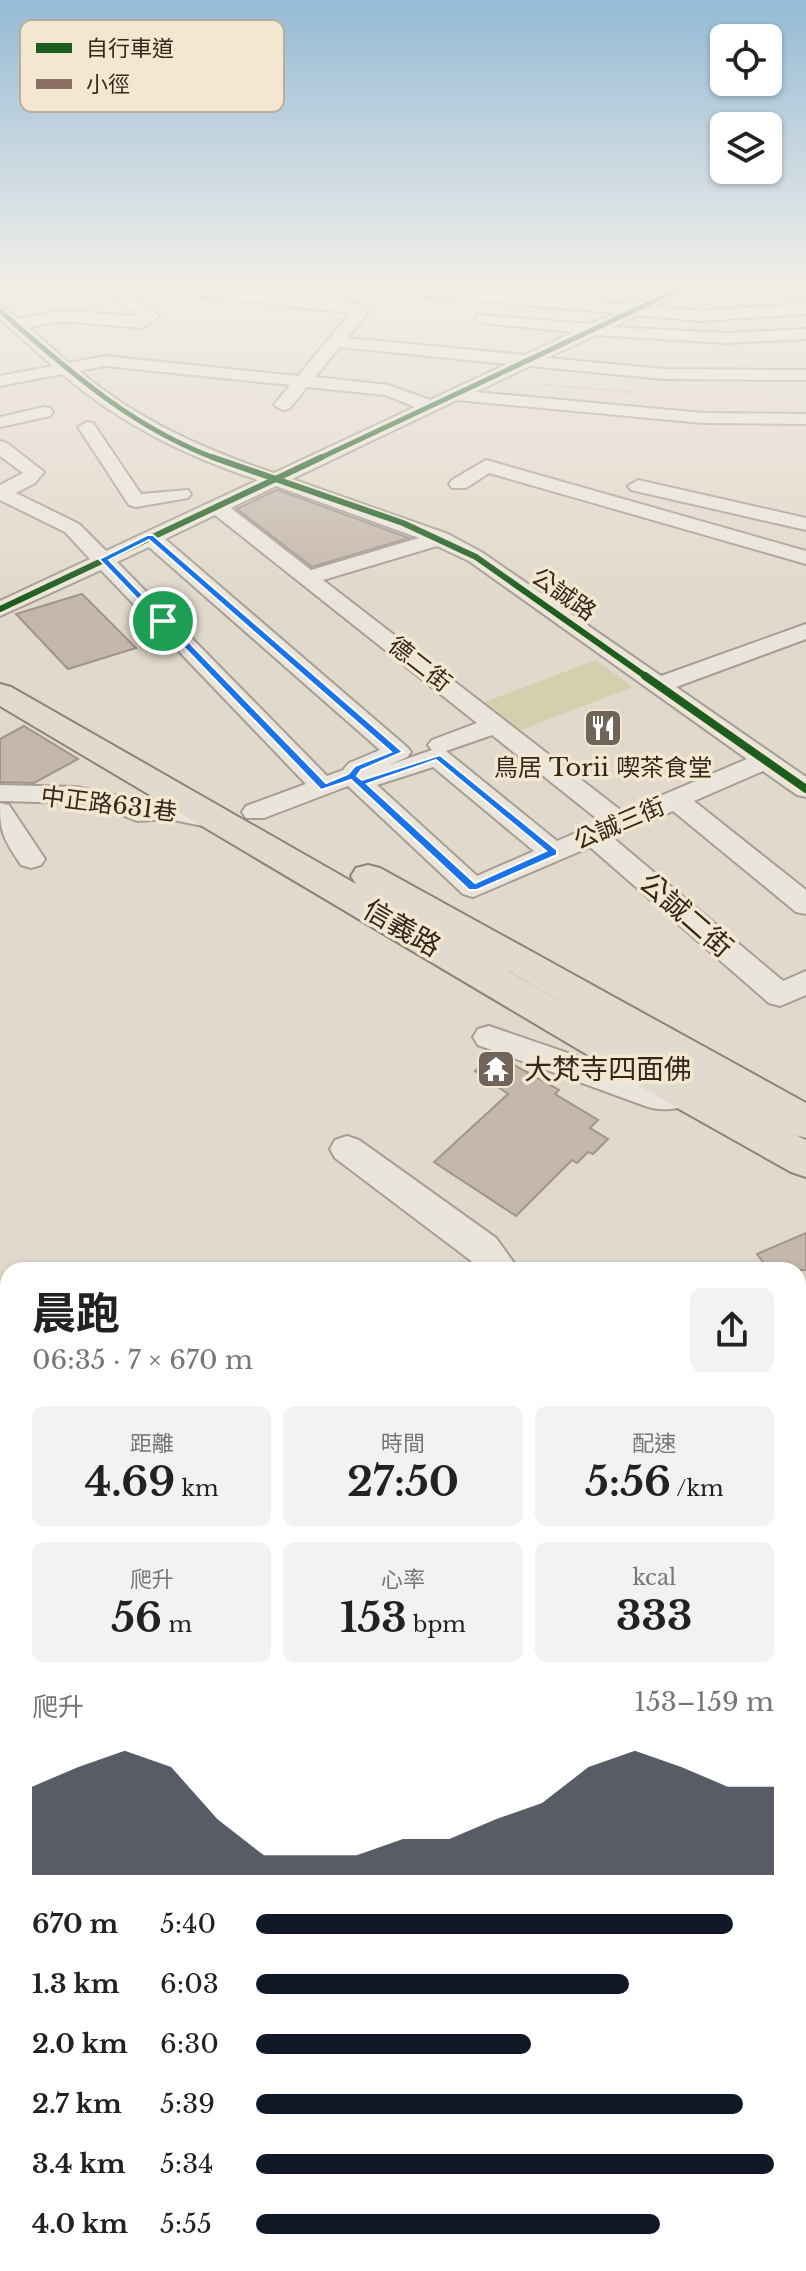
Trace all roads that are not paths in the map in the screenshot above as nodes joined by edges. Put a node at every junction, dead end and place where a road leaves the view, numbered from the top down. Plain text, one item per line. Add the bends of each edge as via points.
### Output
1 (95, 390) edge
2 (296, 390) edge
3 (388, 390) edge
4 (466, 390) edge
5 (775, 390) edge
6 (455, 395) junction
7 (283, 405) dead end
8 (430, 406) junction
9 (44, 412) dead end
10 (0, 422) edge
11 (798, 424) edge
12 (87, 427) dead end
13 (182, 445) junction
14 (0, 447) edge
15 (176, 480) junction
16 (275, 480) junction
17 (459, 484) dead end
18 (638, 486) dead end
19 (0, 493) edge
20 (213, 510) junction
21 (806, 524) edge
22 (150, 537) junction
23 (441, 538) junction
24 (806, 558) edge
25 (103, 559) junction
26 (307, 578) junction
27 (0, 609) edge
28 (806, 631) edge
29 (0, 669) edge
30 (659, 685) junction
31 (0, 693) edge
32 (497, 724) junction
33 (441, 745) dead end
34 (766, 760) junction
35 (356, 780) junction
36 (324, 788) junction
37 (806, 789) edge
38 (0, 793) edge
39 (675, 799) junction
40 (0, 811) edge
41 (255, 812) junction
42 (217, 821) junction
43 (620, 823) junction
44 (593, 835) junction
45 (553, 852) junction
46 (31, 859) dead end
47 (323, 866) junction
48 (806, 905) edge
49 (793, 989) edge
50 (489, 1037) dead end
51 (686, 1094) junction
52 (806, 1122) edge
53 (347, 1149) dead end
54 (806, 1160) edge
55 (494, 1262) edge

1 - 13 street, 公誠路 via 128,416
2 - 7 street
3 - 8 street
4 - 6 street
5 - 11 street
6 - 8 street
6 - 11 street
8 - 16 street
9 - 10 street
12 - 15 street via 136,501
13 - 15 street via 168,454
13 - 16 street, 公誠路
14 - 19 street via 34,472
15 - 20 street, 德二街
16 - 20 street
16 - 23 street, 公誠路
17 - 24 street via 486,466
18 - 21 street
19 - 25 street via 72,528
20 - 22 street
20 - 26 street, 德二街
22 - 25 street
22 - 35 street via 398,752 358,768
23 - 26 street
23 - 30 street, 公誠路
25 - 27 street
25 - 36 street
26 - 32 street, 德二街
28 - 30 street
29 - 41 main road, 信義路
30 - 34 street, 公誠路
31 - 42 main road, 信義路
32 - 33 street
32 - 43 street, 德二街
34 - 37 street, 公誠路
34 - 39 street, 公誠三街
35 - 36 street
35 - 45 street via 437,757
35 - 45 street, 公誠三街 via 473,888
36 - 41 street
38 - 42 street, 中正路631巷 via 76,795 137,813 169,811
39 - 43 street, 公誠三街
39 - 48 street
40 - 46 street
41 - 47 main road, 信義路
42 - 47 main road, 信義路
43 - 44 street, 公誠三街
44 - 45 street, 公誠三街
44 - 49 street, 公誠二街
47 - 51 main road, 信義路
47 - 52 main road, 信義路
50 - 51 street via 660,1098
51 - 54 main road, 信義路
53 - 55 street

